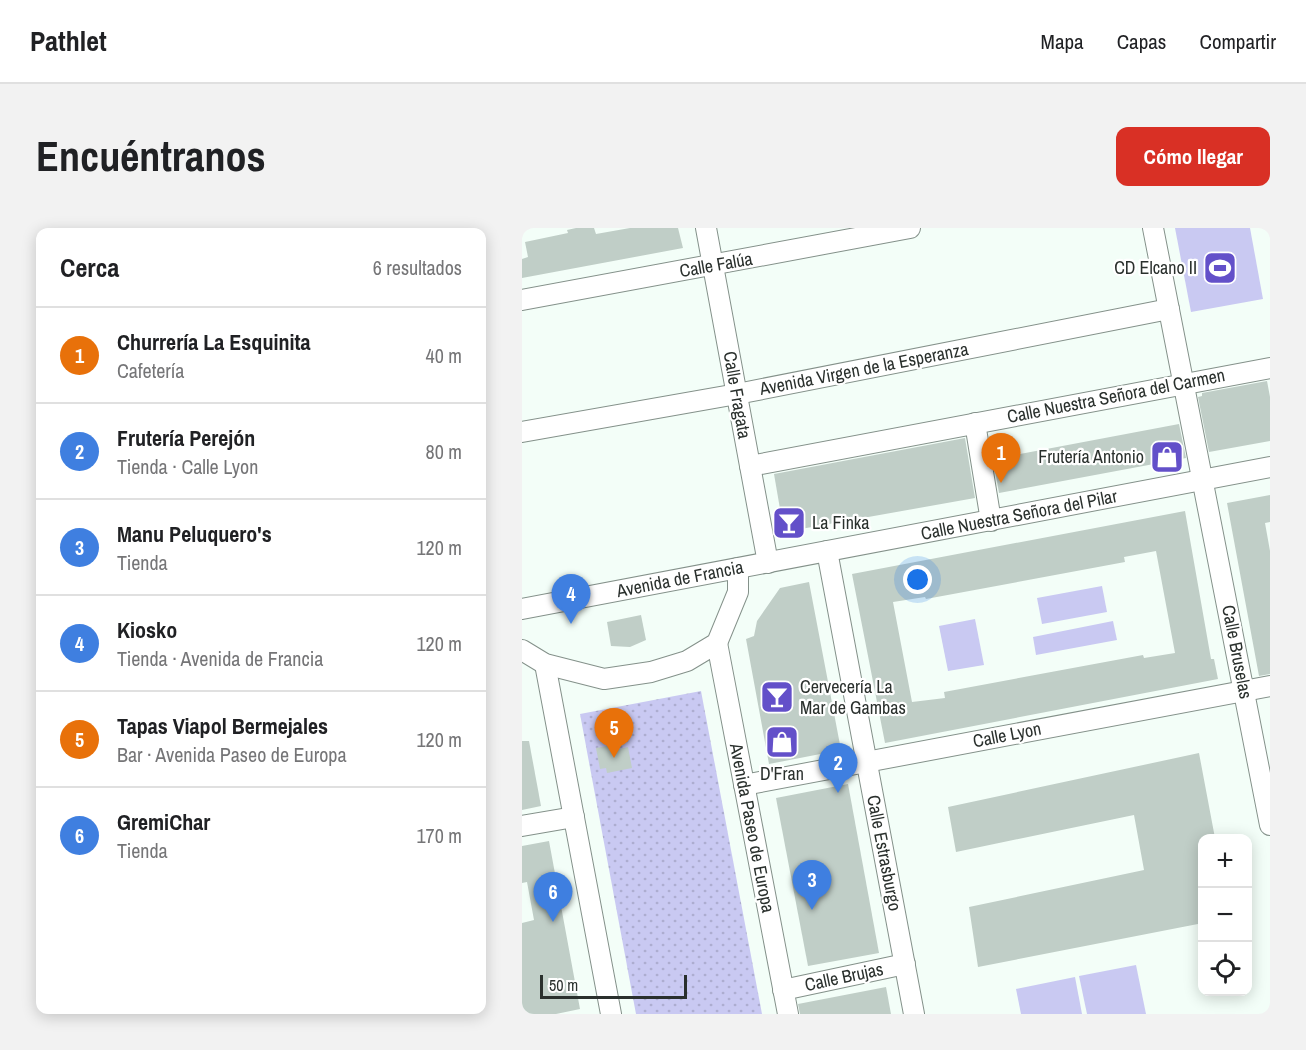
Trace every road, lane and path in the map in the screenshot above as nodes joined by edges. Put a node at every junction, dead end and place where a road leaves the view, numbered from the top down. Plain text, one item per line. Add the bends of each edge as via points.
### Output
1 (706, 228) edge
2 (910, 228) edge
3 (1154, 228) edge
4 (713, 266) junction
5 (522, 300) edge
6 (1169, 309) junction
7 (1270, 368) edge
8 (1183, 384) junction
9 (737, 394) junction
10 (975, 423) junction
11 (522, 432) edge
12 (750, 466) junction
13 (1270, 467) edge
14 (1202, 480) junction
15 (991, 520) junction
16 (827, 551) junction
17 (768, 563) junction
18 (738, 568) junction
19 (522, 609) edge
20 (717, 643) junction
21 (522, 650) edge
22 (545, 664) junction
23 (1270, 686) edge
24 (1244, 690) junction
25 (867, 761) junction
26 (744, 785) junction
27 (574, 817) junction
28 (1270, 825) edge
29 (522, 826) edge
30 (905, 964) junction
31 (783, 990) junction
32 (611, 1014) edge
33 (788, 1014) edge
34 (914, 1014) edge

1 - 4 street, Calle Fragata
2 - 4 street, Calle Falúa
3 - 6 street, Calle Bruselas
4 - 5 street, Calle Falúa
4 - 9 street, Calle Fragata
6 - 8 street, Calle Bruselas
6 - 9 street, Avenida Virgen de la Esperanza
7 - 8 street, Calle Nuestra Señora del Carmen
8 - 10 street, Calle Nuestra Señora del Carmen
8 - 14 street, Calle Bruselas
9 - 11 street, Avenida Virgen de la Esperanza
9 - 12 street, Calle Fragata
10 - 12 street, Calle Nuestra Señora del Carmen
10 - 15 street
12 - 17 street, Calle Fragata
13 - 14 street, Calle Nuestra Señora del Pilar
14 - 15 street, Calle Nuestra Señora del Pilar
14 - 24 street, Calle Bruselas
15 - 16 street, Calle Nuestra Señora del Pilar
16 - 17 street, Calle Nuestra Señora del Pilar
16 - 25 street, Calle Estrasburgo
17 - 18 street, Avenida de Francia
18 - 19 street, Avenida de Francia
18 - 20 street via 738,592
20 - 22 street via 687,661 651,672 604,679
20 - 26 street, Avenida Paseo de Europa
21 - 22 street
22 - 27 street
23 - 24 street, Calle Lyon
24 - 25 street, Calle Lyon
24 - 28 street, Calle Bruselas
25 - 26 street, Calle Lyon
25 - 30 street, Calle Estrasburgo
26 - 31 street, Avenida Paseo de Europa
27 - 29 street
27 - 32 street
30 - 31 street, Calle Brujas
30 - 34 street, Calle Estrasburgo
31 - 33 street, Avenida Paseo de Europa

